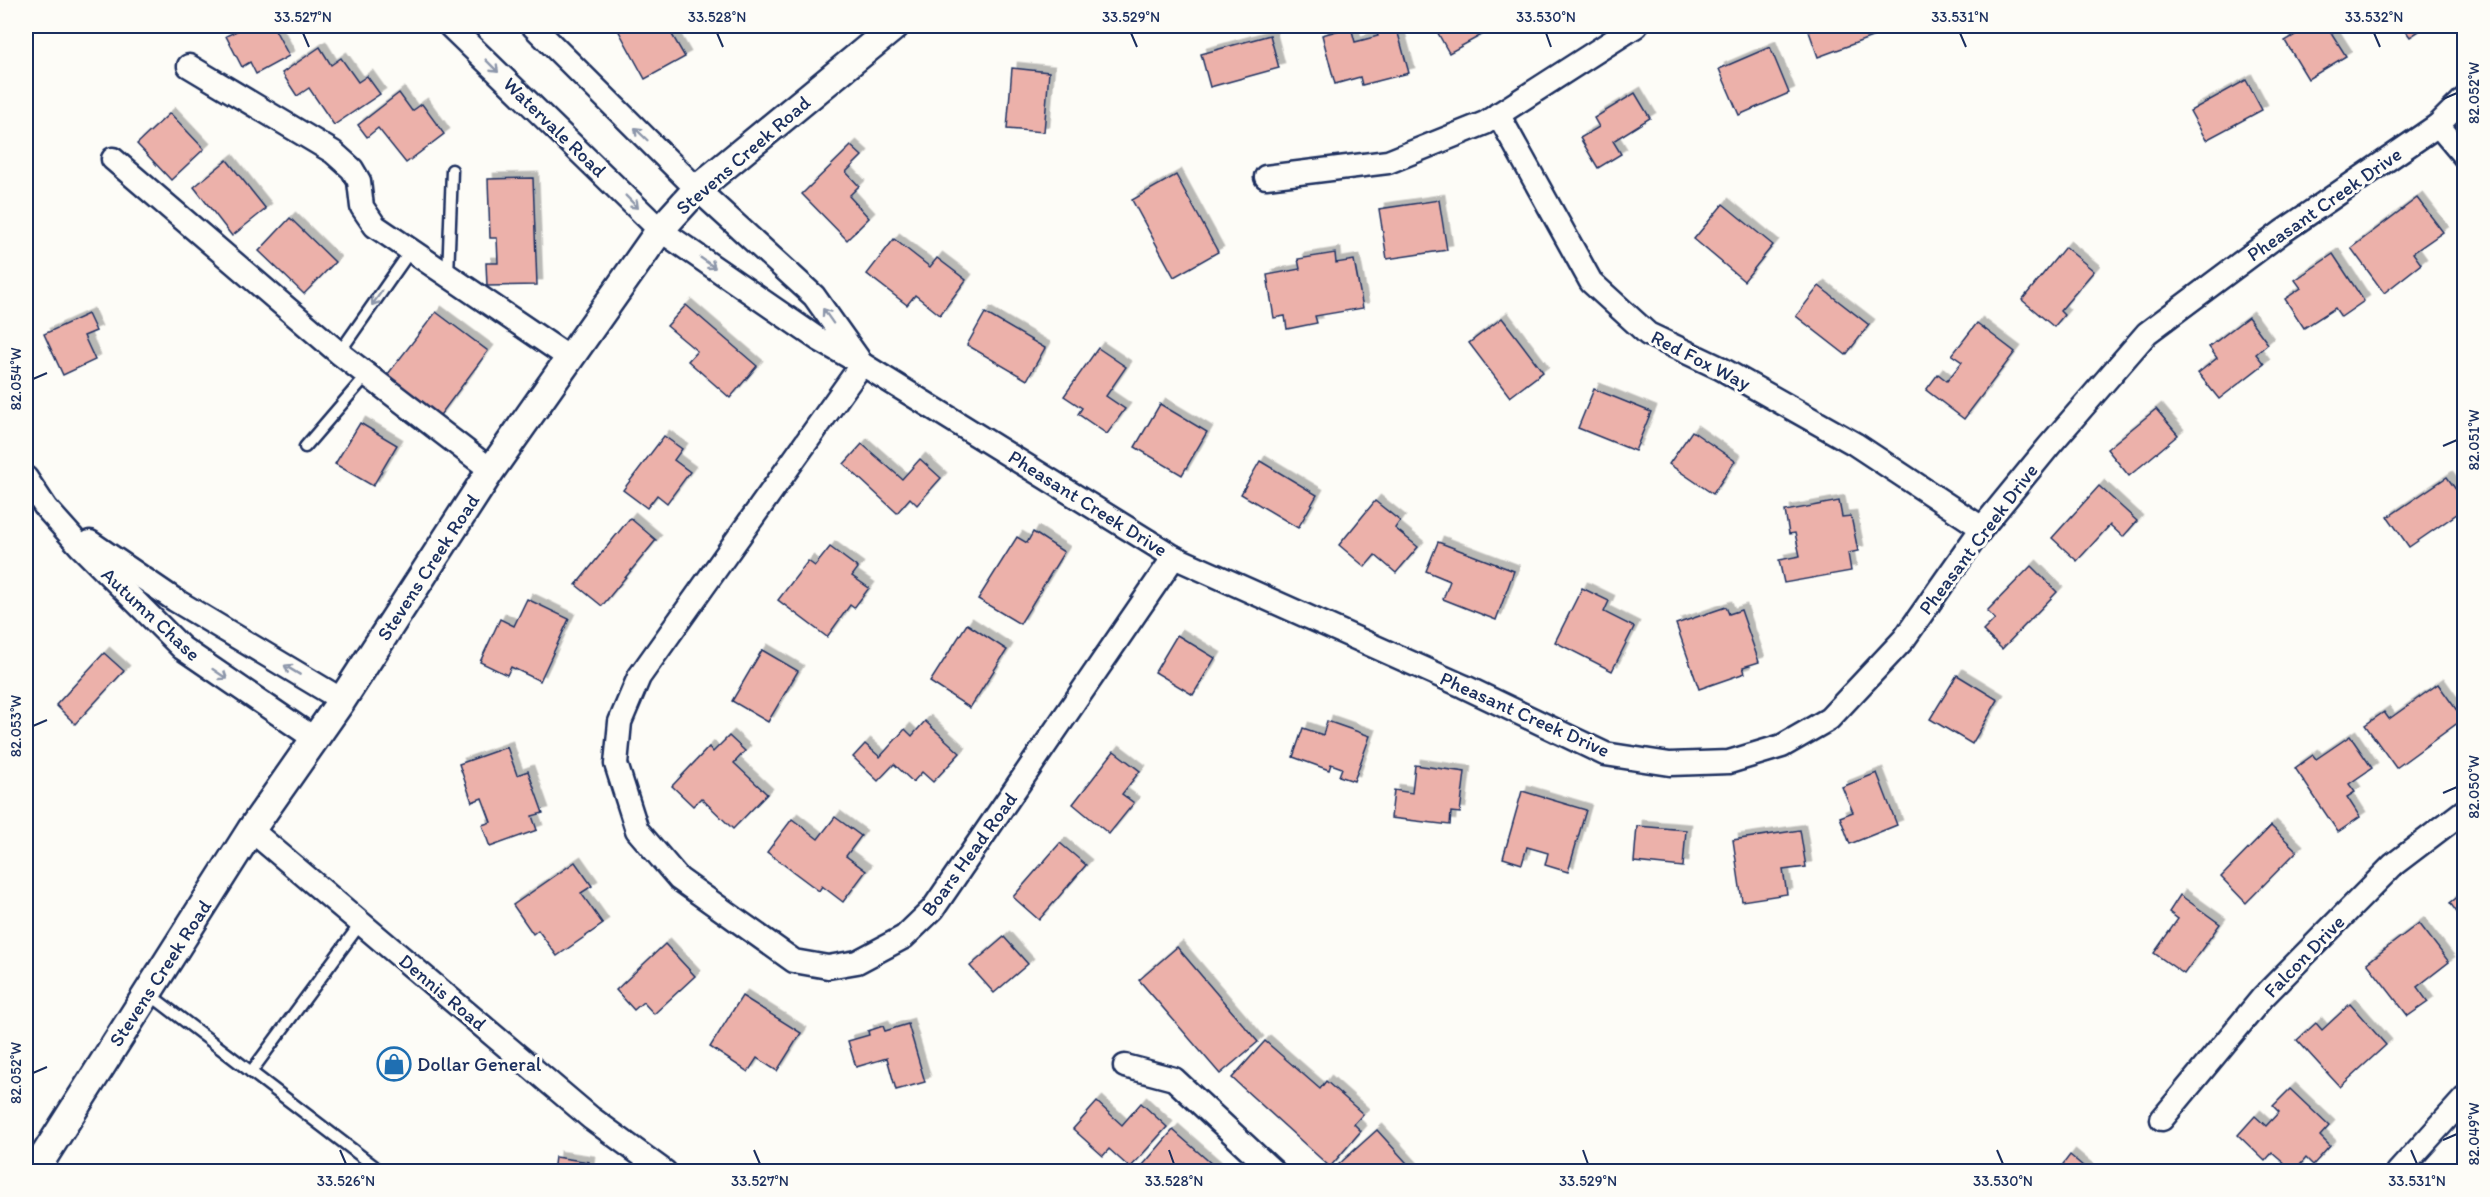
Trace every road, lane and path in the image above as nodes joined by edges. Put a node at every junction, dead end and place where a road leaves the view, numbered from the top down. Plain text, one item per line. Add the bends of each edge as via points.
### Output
1 (450, 26) edge
2 (533, 26) edge
3 (895, 26) edge
4 (1636, 26) edge
5 (189, 66) dead end
6 (2464, 99) edge
7 (1498, 114) junction
8 (2438, 124) junction
9 (2464, 156) edge
10 (113, 159) dead end
11 (452, 170) dead end
12 (1266, 177) dead end
13 (698, 189) junction
14 (660, 230) junction
15 (411, 250) junction
16 (779, 265) junction
17 (448, 275) junction
18 (753, 295) junction
19 (339, 353) junction
20 (568, 357) junction
21 (862, 364) junction
22 (366, 376) junction
23 (305, 447) dead end
24 (491, 470) junction
25 (26, 478) edge
26 (56, 519) junction
27 (1983, 528) junction
28 (1174, 557) junction
29 (342, 700) junction
30 (315, 739) junction
31 (2464, 811) edge
32 (251, 830) junction
33 (361, 923) junction
34 (148, 993) junction
35 (1125, 1066) dead end
36 (251, 1072) junction
37 (2464, 1099) edge
38 (2162, 1119) dead end
39 (374, 1166) dead end
40 (33, 1172) edge
41 (665, 1172) edge
42 (1274, 1172) edge
43 (2398, 1172) edge

1 -> 14 street, Watervale Road
13 -> 2 street
3 - 13 street, Stevens Creek Road
4 - 7 street
5 - 15 street via 339,158 359,181 362,207 375,225
6 - 8 street, Pheasant Creek Drive
7 - 12 street via 1485,123 1388,162
7 - 27 street, Red Fox Way via 1592,282 1648,334 1720,368 1856,444
8 - 9 street
8 - 27 street, Pheasant Creek Drive via 2282,232 2147,333
10 - 19 street
11 - 17 lane
13 - 14 street, Stevens Creek Road
13 - 16 street, Pheasant Creek Drive
14 -> 18 street, Pheasant Creek Drive
14 - 20 street, Stevens Creek Road
15 - 17 street
15 -> 19 lane
16 - 18 street
21 -> 16 street, Pheasant Creek Drive via 814,296
17 - 20 street
18 - 21 street, Pheasant Creek Drive
19 - 22 street
20 - 24 street, Stevens Creek Road
21 - 28 street, Pheasant Creek Drive
21 - 28 street, Boars Head Road via 639,677 620,722 616,764 637,831 679,879 794,961 828,967 856,962 904,937 933,909
22 - 23 lane
22 - 24 street
24 - 29 street, Stevens Creek Road
25 - 26 street, Autumn Chase
29 -> 26 street, Autumn Chase via 175,600
26 -> 30 street, Autumn Chase via 182,648
27 - 28 street, Pheasant Creek Drive via 1904,639 1829,719 1782,746 1729,762 1670,764 1605,754
29 - 30 street, Stevens Creek Road
30 - 32 street, Stevens Creek Road
31 - 38 street, Falcon Drive via 2393,865 2262,998
32 - 33 street, Dennis Road
32 - 34 street, Stevens Creek Road
33 - 36 lane
33 - 41 street, Dennis Road via 591,1118
34 - 36 lane
34 - 40 street, Stevens Creek Road
35 - 42 street via 1174,1079
36 - 39 lane
37 - 43 street

